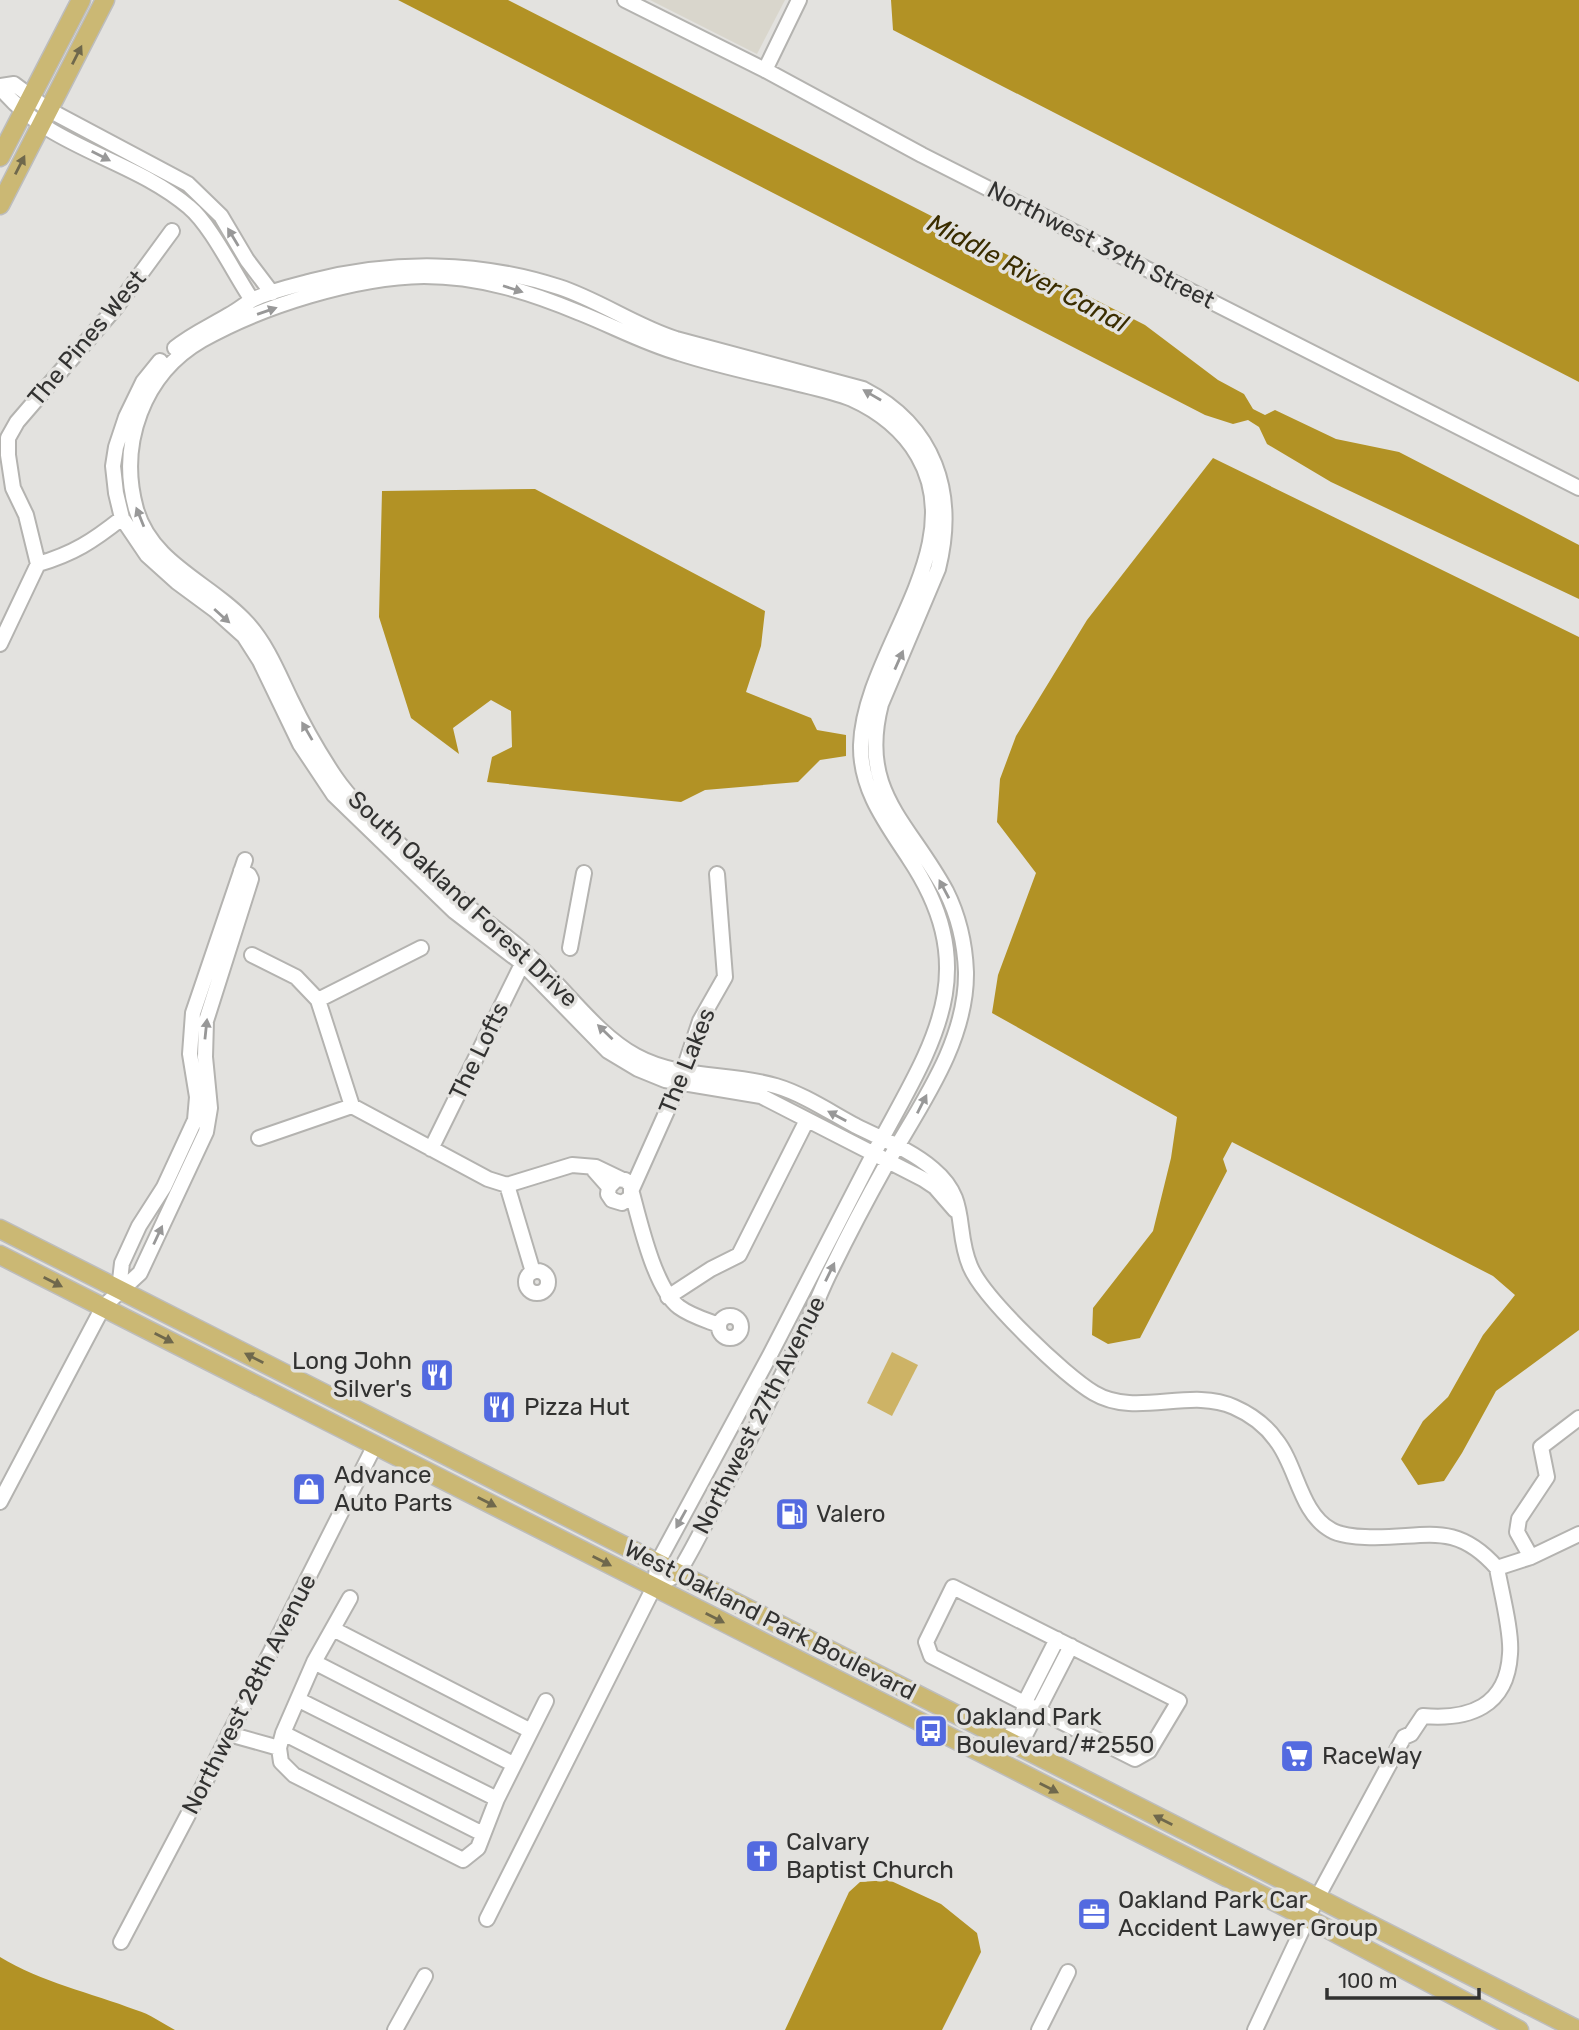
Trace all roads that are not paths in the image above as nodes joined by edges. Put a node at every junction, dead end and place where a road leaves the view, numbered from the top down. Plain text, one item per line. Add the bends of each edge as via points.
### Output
1 (81, 0) edge
2 (105, 0) edge
3 (625, 0) edge
4 (799, 0) edge
5 (765, 70) junction
6 (0, 87) edge
7 (27, 103) junction
8 (45, 118) junction
9 (0, 157) edge
10 (0, 205) edge
11 (172, 232) dead end
12 (272, 293) junction
13 (252, 300) junction
14 (1579, 488) edge
15 (6, 489) edge
16 (122, 518) junction
17 (38, 564) junction
18 (0, 644) edge
19 (331, 780) junction
20 (243, 866) dead end
21 (584, 873) dead end
22 (717, 874) dead end
23 (421, 948) dead end
24 (570, 948) dead end
25 (251, 955) dead end
26 (525, 958) junction
27 (318, 1000) junction
28 (681, 1079) junction
29 (352, 1106) junction
30 (202, 1117) junction
31 (807, 1120) junction
32 (260, 1138) dead end
33 (881, 1139) junction
34 (898, 1147) junction
35 (430, 1149) junction
36 (873, 1155) junction
37 (887, 1163) junction
38 (508, 1185) junction
39 (624, 1188) junction
40 (961, 1221) junction
41 (0, 1229) edge
42 (0, 1255) edge
43 (533, 1272) dead end
44 (120, 1289) junction
45 (668, 1297) junction
46 (103, 1307) junction
47 (719, 1325) dead end
48 (1579, 1418) edge
49 (380, 1423) junction
50 (339, 1426) junction
51 (407, 1436) junction
52 (375, 1446) junction
53 (0, 1502) edge
54 (1579, 1534) edge
55 (1531, 1557) junction
56 (658, 1562) junction
57 (1497, 1568) junction
58 (678, 1573) junction
59 (654, 1587) junction
60 (351, 1598) dead end
61 (333, 1629) junction
62 (1064, 1643) junction
63 (314, 1662) junction
64 (299, 1700) junction
65 (546, 1701) dead end
66 (1031, 1707) junction
67 (531, 1731) junction
68 (229, 1734) junction
69 (281, 1740) junction
70 (1013, 1744) junction
71 (982, 1753) junction
72 (1040, 1757) junction
73 (513, 1764) junction
74 (1007, 1767) junction
75 (497, 1799) junction
76 (484, 1834) junction
77 (1317, 1898) junction
78 (1307, 1918) junction
79 (487, 1919) dead end
80 (121, 1941) dead end
81 (1068, 1972) dead end
82 (425, 1976) dead end
83 (1481, 2009) junction
84 (1542, 2012) junction
85 (395, 2030) edge
86 (1039, 2030) edge
87 (1255, 2030) edge
88 (1519, 2030) edge
89 (1578, 2030) edge

1 - 7 main road
8 -> 2 main road
3 - 5 street, Northwest 39th Street
4 - 5 street
5 - 14 street, Northwest 39th Street via 922,155
6 - 7 street
7 - 8 street
7 - 9 main road
10 -> 8 main road
12 -> 8 street via 220,216 188,184
8 -> 13 street via 187,205 201,219
11 - 15 street, The Pines West via 117,306 17,422 8,438
12 - 13 street, South Oakland Forest Drive
34 -> 12 street, Northwest 27th Avenue via 954,1035 966,986 964,950 953,905 889,805 875,760 881,704 935,579 943,549 946,511 939,477 915,430 890,405 863,389 653,332 561,288 511,274 439,266 397,267 342,273
13 - 16 street, South Oakland Forest Drive via 191,335 163,357 143,382 126,417 114,461
15 - 17 street, The Pines West via 26,515
16 - 17 street via 67,556
16 -> 19 street, South Oakland Forest Drive via 147,555 244,636 299,744
17 - 18 street
19 - 26 street, South Oakland Forest Drive via 334,795 424,874 454,911
19 -> 33 street, South Oakland Forest Drive via 254,631 219,597 178,569 150,538 136,511 131,450 138,418 157,380 173,359 190,347 244,319 324,292 416,276 469,279 552,302 675,352 840,394 875,411 921,460 934,509 923,568 867,707 862,769 878,811 933,898 943,924 947,959 945,998 933,1038
20 - 30 street via 193,1013 190,1054 202,1085 197,1097
21 - 24 street
22 - 28 street, The Lakes via 725,977 700,1021
23 - 27 street
25 - 27 street via 296,977
26 - 28 street, South Oakland Forest Drive via 608,1051 648,1074
26 - 35 street, The Lofts
27 - 29 street
28 - 31 street, South Oakland Forest Drive via 753,1094
33 -> 28 street, South Oakland Forest Drive via 783,1088
28 - 39 street, The Lakes via 643,1164
29 - 32 street
29 - 35 street
30 - 44 street via 139,1226 122,1263
44 -> 30 street via 140,1273 203,1138
31 - 36 street, South Oakland Forest Drive
31 - 45 street via 740,1255
33 - 34 street, South Oakland Forest Drive
33 - 36 street, South Oakland Forest Drive
34 - 37 street, Northwest 27th Avenue
34 - 40 street, South Oakland Forest Drive via 924,1162 952,1188
35 - 38 street
36 - 37 street, South Oakland Forest Drive
36 -> 56 street, South Oakland Forest Drive
37 - 40 street, South Oakland Forest Drive via 935,1187 954,1206
58 -> 37 street, Northwest 27th Avenue
38 - 39 street via 563,1166 587,1166
38 - 43 street
39 - 45 street via 638,1213
40 - 57 street, South Oakland Forest Drive via 966,1255 982,1289 1095,1394 1114,1402 1198,1399 1229,1404 1260,1423 1279,1442 1311,1511 1334,1532 1357,1537 1447,1535 1481,1549
41 - 44 main road, West Oakland Park Boulevard
42 -> 46 main road, West Oakland Park Boulevard
44 - 46 street
49 -> 44 main road, West Oakland Park Boulevard
45 - 47 street via 687,1312
46 -> 50 main road, West Oakland Park Boulevard
46 - 53 street
48 - 55 street via 1541,1447 1547,1476 1519,1519 1517,1532
49 - 50 main road
49 - 51 main road, West Oakland Park Boulevard
50 - 52 main road, West Oakland Park Boulevard
51 - 52 main road via 390,1436
51 - 56 main road, West Oakland Park Boulevard
52 -> 59 main road, West Oakland Park Boulevard
52 - 68 street, Northwest 28th Avenue
54 - 55 street
55 - 57 street
56 - 58 main road, West Oakland Park Boulevard
56 - 59 street, South Oakland Forest Drive
57 - 77 street via 1511,1651 1500,1691 1486,1706 1470,1713 1423,1716 1404,1737
58 - 59 street
58 - 70 main road, West Oakland Park Boulevard
59 -> 71 main road, West Oakland Park Boulevard
59 - 79 street
60 - 61 street
61 - 63 street
61 - 67 street
62 - 66 street
62 - 66 street via 953,1587 926,1642 931,1656
62 - 66 street via 1180,1701 1149,1751 1135,1759
63 - 64 street
63 - 73 street
64 - 69 street
64 - 75 street
65 - 67 street
66 - 70 street
67 - 73 street
68 - 69 street
68 - 80 street, Northwest 28th Avenue
69 - 76 street
69 - 76 street via 281,1762 294,1775 463,1860 478,1848
70 - 71 main road via 1001,1757
70 - 72 main road, West Oakland Park Boulevard
71 - 74 main road, West Oakland Park Boulevard
72 - 74 main road via 1015,1759
77 -> 72 main road, West Oakland Park Boulevard
73 - 75 street
74 -> 78 main road, West Oakland Park Boulevard
75 - 76 street
77 - 78 street
77 - 84 main road, West Oakland Park Boulevard
78 - 83 main road, West Oakland Park Boulevard
78 - 87 street
81 - 86 street
82 - 85 street
83 - 84 main road via 1519,2015
83 - 88 main road, West Oakland Park Boulevard
84 - 89 main road, West Oakland Park Boulevard

